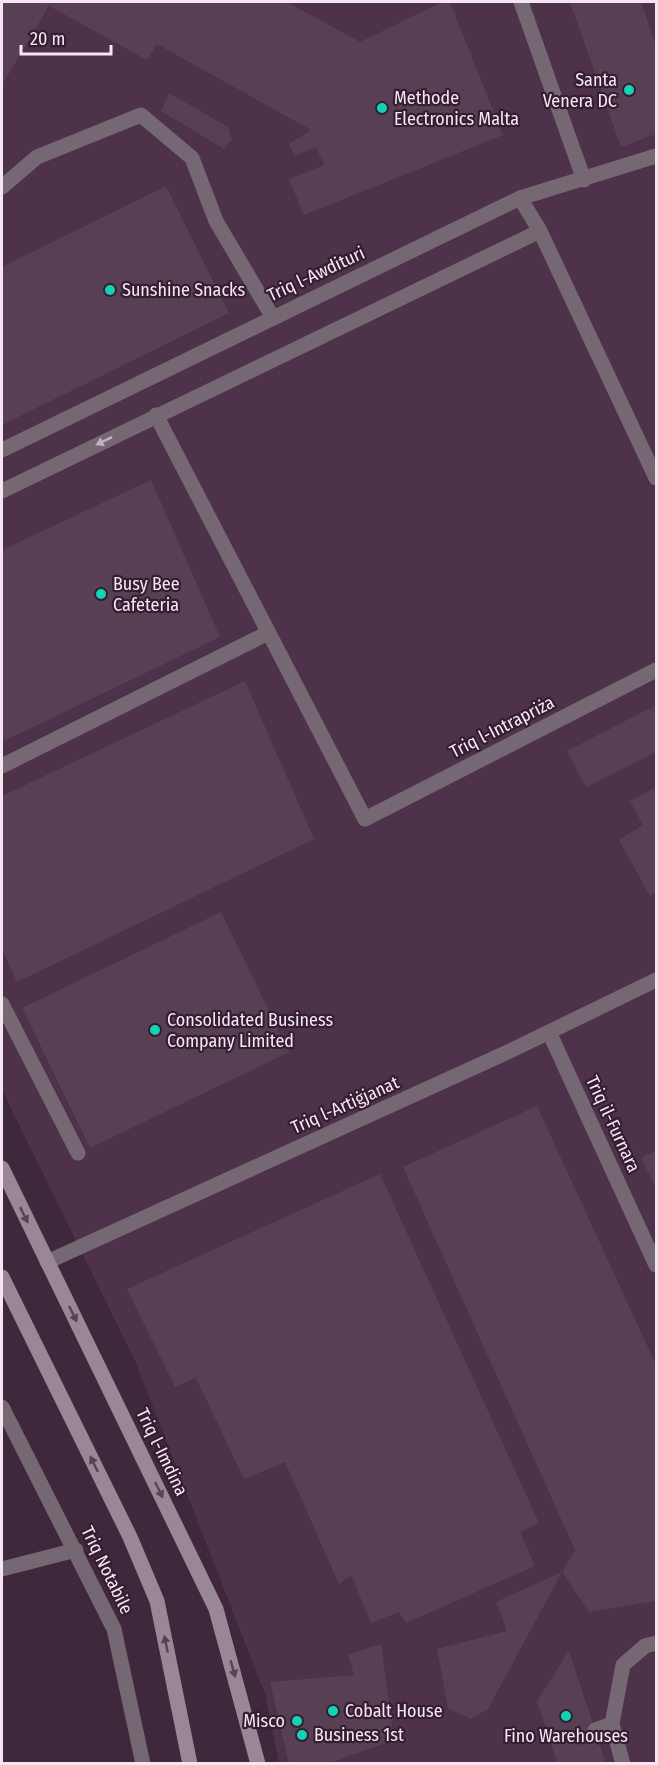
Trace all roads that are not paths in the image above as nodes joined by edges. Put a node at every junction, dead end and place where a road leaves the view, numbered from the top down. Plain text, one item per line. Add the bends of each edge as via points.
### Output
1 (521, 2) edge
2 (657, 156) edge
3 (584, 180) junction
4 (2, 187) edge
5 (520, 198) junction
6 (540, 231) junction
7 (272, 316) junction
8 (156, 415) junction
9 (2, 450) edge
10 (657, 478) edge
11 (2, 491) edge
12 (268, 633) junction
13 (657, 670) edge
14 (2, 766) edge
15 (657, 980) edge
16 (2, 1004) edge
17 (549, 1032) junction
18 (78, 1153) dead end
19 (2, 1168) edge
20 (47, 1262) junction
21 (657, 1266) edge
22 (2, 1277) edge
23 (2, 1407) edge
24 (76, 1550) junction
25 (2, 1569) edge
26 (657, 1643) edge
27 (612, 1724) junction
28 (595, 1730) dead end
29 (142, 1764) edge
30 (190, 1764) edge
31 (258, 1764) edge
32 (623, 1764) edge

1 - 3 street
2 - 3 street, Triq l-Awdituri
3 - 5 street, Triq l-Awdituri
4 - 7 street via 37,157 141,115 192,158 216,221
5 - 6 street
5 - 7 street, Triq l-Awdituri
6 - 8 street
6 - 10 street
7 - 9 street, Triq l-Awdituri
8 -> 11 street
8 - 12 street
12 - 13 street, Triq l-Intrapriża via 365,819
12 - 14 street
15 - 17 street, Triq l-Artiġjanat
16 - 18 street
17 - 20 street, Triq l-Artiġjanat
17 - 21 street, Triq il-Furnara
19 -> 20 main road, Triq l-Imdina
20 -> 31 main road, Triq l-Imdina via 216,1609
30 -> 22 main road via 157,1601 130,1537
23 - 24 street, Triq Notabile
24 - 25 street
24 - 29 street, Triq Notabile via 114,1629
26 - 27 street via 645,1646 623,1665
27 - 28 street
27 - 32 street

